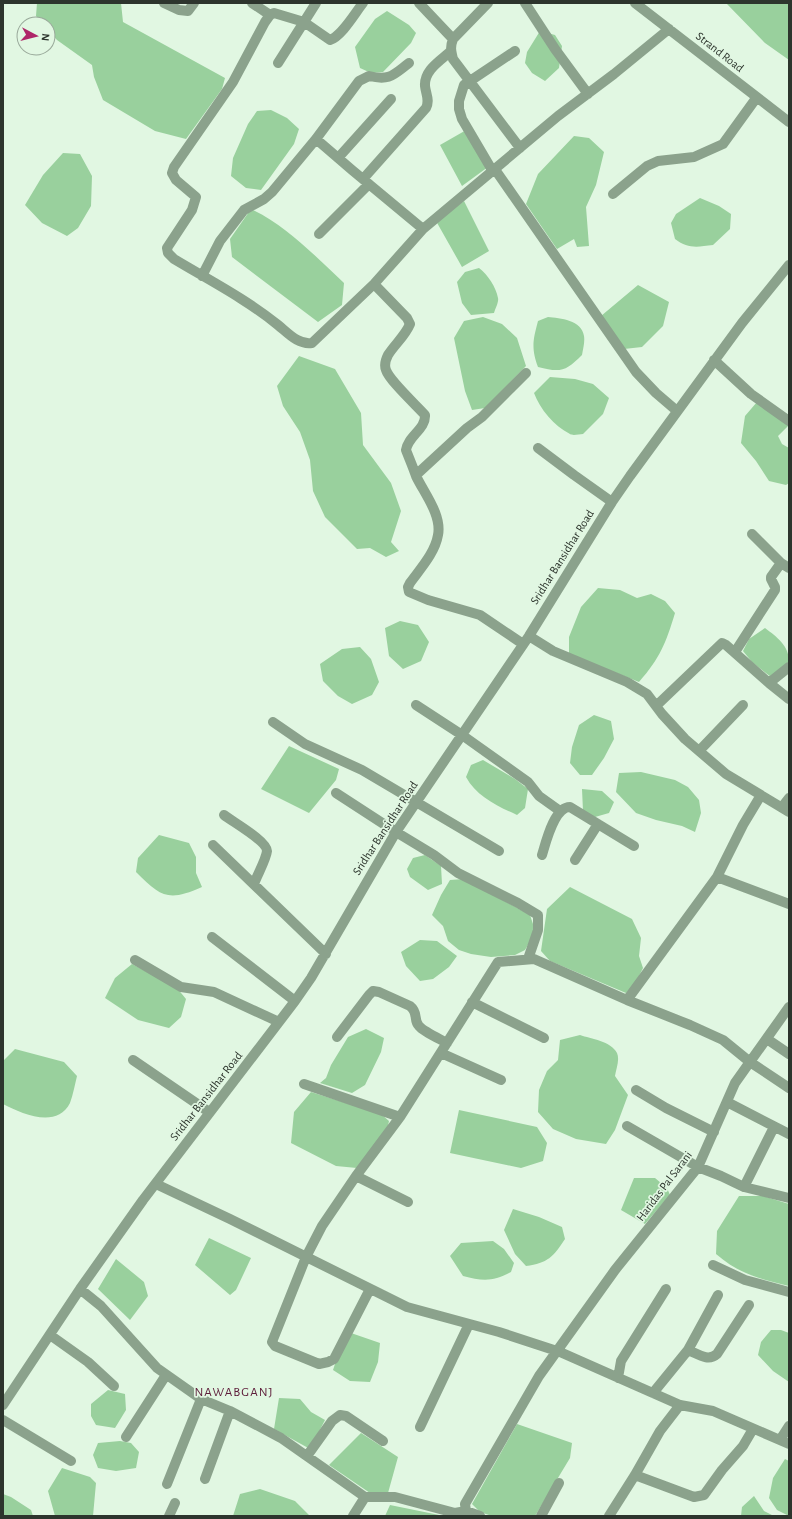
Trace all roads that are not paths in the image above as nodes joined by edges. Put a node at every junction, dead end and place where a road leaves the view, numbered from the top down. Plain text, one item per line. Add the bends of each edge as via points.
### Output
1 (164, 3) edge
2 (194, 3) edge
3 (252, 3) edge
4 (316, 3) edge
5 (363, 3) edge
6 (419, 3) edge
7 (488, 3) edge
8 (524, 3) edge
9 (635, 3) edge
10 (270, 15) junction
11 (304, 22) junction
12 (669, 29) junction
13 (454, 39) junction
14 (451, 51) junction
15 (515, 51) dead end
16 (278, 63) dead end
17 (409, 63) dead end
18 (470, 81) junction
19 (588, 94) junction
20 (757, 97) junction
21 (391, 99) dead end
22 (789, 122) edge
23 (316, 139) junction
24 (520, 148) junction
25 (338, 158) junction
26 (493, 169) junction
27 (366, 182) junction
28 (613, 194) dead end
29 (423, 228) junction
30 (319, 234) dead end
31 (789, 265) edge
32 (202, 276) junction
33 (374, 284) junction
34 (714, 360) junction
35 (526, 373) dead end
36 (677, 412) junction
37 (789, 421) edge
38 (538, 448) dead end
39 (416, 475) junction
40 (612, 502) junction
41 (752, 534) dead end
42 (785, 565) edge
43 (526, 640) junction
44 (735, 652) junction
45 (789, 667) edge
46 (769, 683) junction
47 (789, 699) edge
48 (416, 705) dead end
49 (743, 705) dead end
50 (656, 706) junction
51 (273, 722) dead end
52 (462, 735) junction
53 (699, 751) junction
54 (336, 793) dead end
55 (760, 795) junction
56 (789, 798) edge
57 (416, 802) junction
58 (560, 810) junction
59 (785, 810) edge
60 (224, 815) dead end
61 (598, 824) junction
62 (396, 832) junction
63 (213, 845) dead end
64 (634, 846) dead end
65 (499, 851) dead end
66 (542, 855) dead end
67 (575, 860) dead end
68 (717, 877) junction
69 (254, 884) junction
70 (789, 904) edge
71 (212, 937) dead end
72 (326, 954) junction
73 (528, 959) junction
74 (136, 960) dead end
75 (627, 1000) junction
76 (295, 1001) junction
77 (472, 1002) junction
78 (789, 1007) edge
79 (279, 1022) junction
80 (337, 1037) dead end
81 (544, 1038) dead end
82 (767, 1039) junction
83 (447, 1043) junction
84 (441, 1053) junction
85 (789, 1054) edge
86 (133, 1060) dead end
87 (750, 1062) junction
88 (501, 1080) dead end
89 (304, 1084) dead end
90 (789, 1088) edge
91 (636, 1090) dead end
92 (727, 1102) junction
93 (209, 1112) junction
94 (400, 1117) junction
95 (627, 1126) dead end
96 (774, 1127) junction
97 (714, 1132) junction
98 (789, 1134) edge
99 (698, 1167) junction
100 (356, 1176) junction
101 (156, 1184) junction
102 (744, 1187) junction
103 (789, 1198) edge
104 (408, 1202) dead end
105 (306, 1257) junction
106 (713, 1265) dead end
107 (80, 1289) junction
108 (370, 1289) junction
109 (666, 1289) dead end
110 (789, 1292) edge
111 (718, 1295) dead end
112 (749, 1304) dead end
113 (469, 1324) junction
114 (50, 1334) junction
115 (688, 1350) junction
116 (557, 1351) junction
117 (166, 1375) junction
118 (618, 1378) junction
119 (114, 1386) dead end
120 (653, 1394) junction
121 (201, 1399) junction
122 (3, 1405) edge
123 (680, 1405) junction
124 (230, 1411) junction
125 (3, 1420) edge
126 (789, 1426) edge
127 (420, 1427) dead end
128 (753, 1429) junction
129 (126, 1437) dead end
130 (383, 1441) dead end
131 (784, 1442) edge
132 (307, 1456) junction
133 (71, 1462) dead end
134 (635, 1475) junction
135 (205, 1479) dead end
136 (559, 1482) dead end
137 (167, 1484) dead end
138 (365, 1497) junction
139 (175, 1503) dead end
140 (466, 1511) junction
141 (169, 1516) edge
142 (353, 1516) edge
143 (480, 1516) edge
144 (541, 1516) edge
145 (609, 1516) edge

1 - 2 street via 188,11
3 - 10 street
4 - 11 street
5 - 11 street via 330,40
6 - 13 street
7 - 13 street
8 - 19 street
9 - 12 street, Strand Road
10 - 11 street via 276,13
10 - 32 street via 233,82 172,173 196,198 192,210 167,248 168,253
11 - 16 street
12 - 19 street
12 - 20 street, Strand Road
13 - 14 street via 450,46
14 - 18 street via 453,59
14 - 27 street via 428,72 425,85 429,101 426,108
15 - 18 street
17 - 23 street via 386,78 369,76 359,81
18 - 24 street
18 - 26 street via 460,92 459,109 462,119
19 - 24 street
20 - 22 street, Strand Road
20 - 28 street via 723,144 694,158 658,161 647,166
21 - 25 street
23 - 25 street
23 - 32 street via 272,192 244,210 220,241
24 - 26 street
25 - 27 street
26 - 29 street
26 - 36 street via 636,372
27 - 29 street
27 - 30 street
29 - 33 street
31 - 34 street, Sridhar Bansidhar Road
32 - 33 street via 259,310 296,340 307,344 312,343
33 - 39 street via 410,324 388,355 385,364 391,378 425,415 423,425 406,446
34 - 36 street, Sridhar Bansidhar Road
34 - 37 street via 751,394
35 - 39 street via 482,417
36 - 40 street, Sridhar Bansidhar Road
38 - 40 street
39 - 43 street via 439,526 438,536 430,554 410,582 409,592 480,615
40 - 43 street, Sridhar Bansidhar Road
41 - 42 street
42 - 44 street via 771,577 775,590
43 - 50 street via 627,682 647,694
43 - 52 street, Sridhar Bansidhar Road
44 - 46 street
44 - 50 street via 722,644
45 - 46 street
46 - 47 street
48 - 52 street
49 - 53 street
50 - 53 street
51 - 57 street via 305,744 362,770
52 - 57 street, Sridhar Bansidhar Road
52 - 58 street via 528,782 539,796
53 - 55 street via 726,774
54 - 62 street
55 - 59 street
55 - 68 street
56 - 59 street
57 - 62 street, Sridhar Bansidhar Road
57 - 65 street
58 - 61 street via 570,807
58 - 66 street via 548,834
60 - 69 street via 266,847 267,853
61 - 64 street
61 - 67 street
62 - 72 street, Sridhar Bansidhar Road
62 - 73 street via 458,873 538,915 538,930
63 - 69 street
68 - 70 street
68 - 75 street
69 - 72 street
71 - 76 street
72 - 76 street, Sridhar Bansidhar Road
73 - 75 street via 534,959
73 - 77 street via 498,962
74 - 79 street via 181,987 214,992
75 - 87 street via 723,1040
76 - 79 street, Sridhar Bansidhar Road
77 - 81 street
77 - 83 street
78 - 82 street, Haridas Pal Sarani
79 - 93 street, Sridhar Bansidhar Road
80 - 83 street via 373,991 410,1006 414,1009 419,1027
82 - 85 street
82 - 87 street, Haridas Pal Sarani
83 - 84 street
84 - 88 street
84 - 94 street
86 - 93 street
87 - 90 street
87 - 92 street, Haridas Pal Sarani via 735,1083
89 - 94 street
91 - 97 street
92 - 96 street
92 - 97 street, Haridas Pal Sarani
93 - 101 street, Sridhar Bansidhar Road
94 - 100 street
95 - 99 street
96 - 98 street
96 - 102 street
97 - 99 street, Haridas Pal Sarani
99 - 102 street
99 - 116 street, Haridas Pal Sarani via 615,1270
100 - 104 street
100 - 105 street via 322,1226
101 - 105 street
101 - 107 street, Sridhar Bansidhar Road
102 - 103 street
105 - 108 street
105 - 108 street via 274,1335 272,1342 275,1346 319,1364 334,1359
106 - 110 street via 745,1280
107 - 114 street, Sridhar Bansidhar Road
107 - 117 street via 101,1306
108 - 113 street via 407,1307
109 - 118 street via 621,1361
111 - 115 street
112 - 115 street via 713,1358
113 - 116 street
113 - 127 street
114 - 119 street via 88,1362
114 - 122 street, Sridhar Bansidhar Road
115 - 120 street
116 - 118 street
116 - 140 street, Haridas Pal Sarani via 539,1376 465,1504
117 - 121 street
117 - 129 street
118 - 120 street
120 - 123 street
121 - 124 street
121 - 137 street
123 - 128 street via 712,1411
123 - 134 street via 660,1431
124 - 132 street via 281,1438
124 - 135 street
125 - 133 street
126 - 131 street
128 - 131 street
128 - 134 street via 743,1446 704,1495 694,1497
130 - 132 street via 346,1416 340,1415 332,1421
132 - 138 street
134 - 145 street
136 - 144 street
138 - 140 street via 395,1497 455,1513
138 - 142 street
139 - 141 street
140 - 143 street

